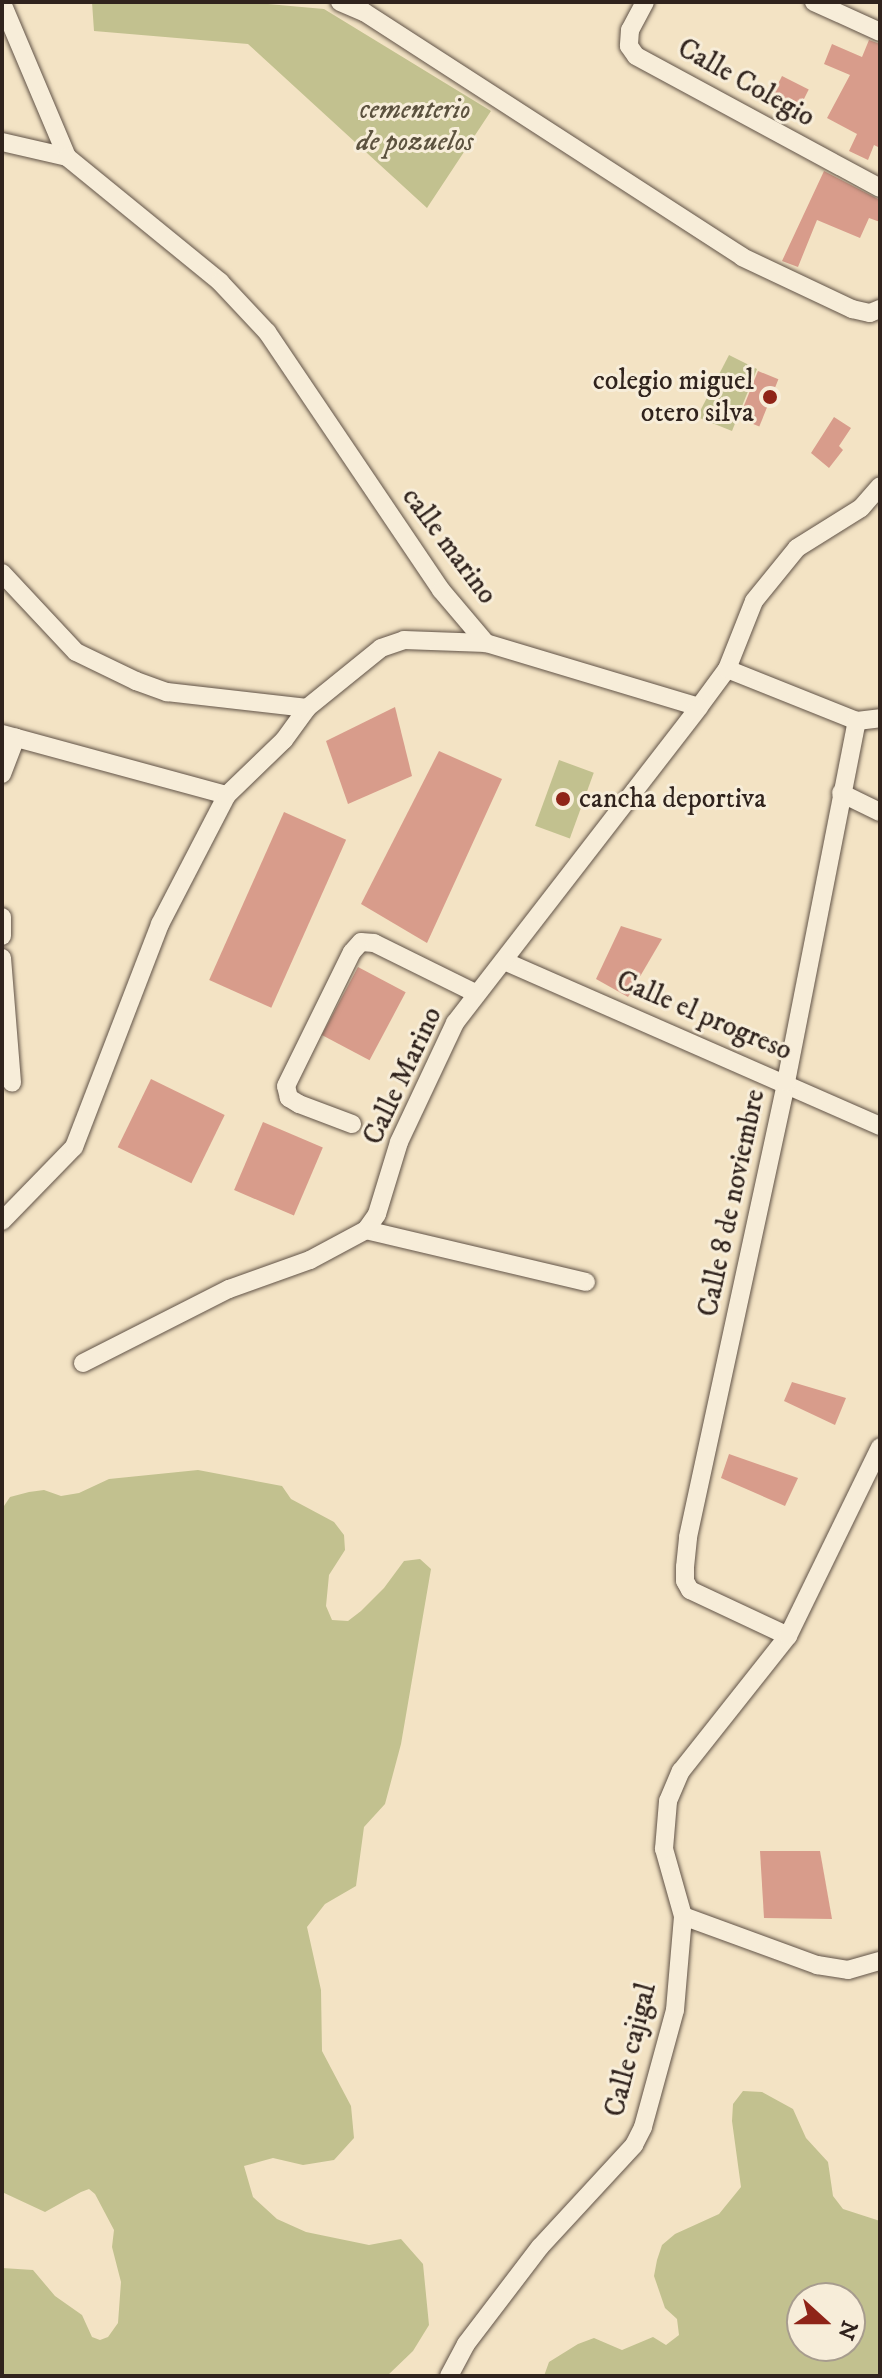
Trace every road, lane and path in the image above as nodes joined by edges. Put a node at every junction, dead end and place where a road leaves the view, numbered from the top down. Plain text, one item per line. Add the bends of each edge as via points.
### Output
1 (340, 2) edge
2 (645, 2) edge
3 (814, 2) edge
4 (2, 3) edge
5 (880, 32) edge
6 (2, 142) edge
7 (67, 157) junction
8 (880, 188) edge
9 (880, 309) edge
10 (880, 486) edge
11 (2, 573) edge
12 (486, 643) junction
13 (727, 669) junction
14 (699, 707) junction
15 (307, 708) junction
16 (880, 718) edge
17 (857, 721) junction
18 (9, 736) edge
19 (2, 774) edge
20 (841, 793) junction
21 (227, 795) junction
22 (880, 812) edge
23 (2, 917) edge
24 (2, 936) edge
25 (2, 958) edge
26 (504, 961) junction
27 (475, 993) junction
28 (786, 1082) junction
29 (12, 1083) dead end
30 (352, 1124) dead end
31 (880, 1126) edge
32 (2, 1221) edge
33 (366, 1230) junction
34 (586, 1282) dead end
35 (83, 1363) dead end
36 (880, 1447) edge
37 (788, 1636) junction
38 (683, 1916) junction
39 (880, 1961) edge
40 (449, 2376) edge

1 - 9 street via 364,12 742,257 852,309
2 - 8 street, Calle Colegio via 630,30 629,46 636,56
3 - 5 street
4 - 7 street
6 - 7 street, calle marino
7 - 12 street, calle marino via 220,282 267,332 441,590
10 - 13 street via 861,508 797,548 754,601
11 - 15 street via 76,652 136,681 167,692
12 - 14 street, calle marino
12 - 15 street via 393,641
13 - 14 street
13 - 17 street
14 - 26 street, Calle Marino
15 - 21 street via 284,740
16 - 17 street
17 - 20 street, Calle 8 de noviembre
18 - 19 street
18 - 21 street
20 - 22 street
20 - 28 street, Calle 8 de noviembre
21 - 32 street via 160,924 74,1147
23 - 24 street
25 - 29 street
26 - 27 street, Calle Marino
26 - 28 street, Calle el progreso
27 - 30 street via 374,943 361,942 286,1086 289,1098 299,1104
27 - 33 street, Calle Marino via 455,1023 399,1142 377,1214
28 - 31 street, Calle el progreso
28 - 37 street, Calle 8 de noviembre via 688,1537 685,1581 690,1590
33 - 34 street
33 - 35 street via 310,1260 229,1289
36 - 37 street, Calle cajigal
37 - 38 street, Calle cajigal via 681,1771 668,1801 664,1849
38 - 39 street via 817,1965 848,1970
38 - 40 street, Calle cajigal via 675,2010 634,2145 540,2247 466,2344

